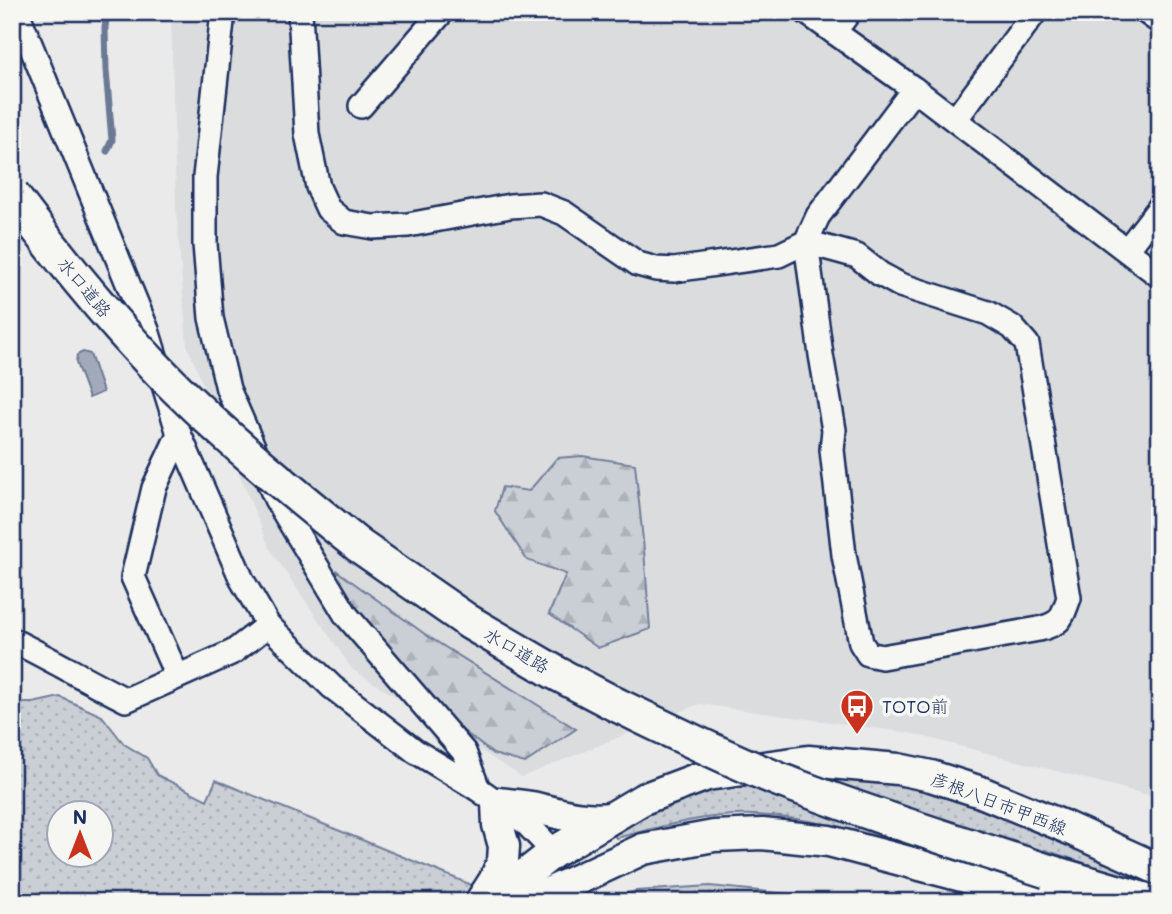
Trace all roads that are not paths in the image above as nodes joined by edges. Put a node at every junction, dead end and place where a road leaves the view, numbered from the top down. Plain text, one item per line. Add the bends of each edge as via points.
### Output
1 (17, 12) edge
2 (223, 12) edge
3 (300, 12) edge
4 (442, 12) edge
5 (806, 12) edge
6 (849, 12) edge
7 (1035, 12) edge
8 (834, 32) junction
9 (914, 89) junction
10 (361, 106) dead end
11 (955, 120) junction
12 (12, 195) edge
13 (1160, 207) edge
14 (806, 242) junction
15 (1127, 250) junction
16 (1160, 276) edge
17 (179, 434) junction
18 (268, 625) junction
19 (12, 640) edge
20 (177, 676) junction
21 (488, 796) junction
22 (612, 818) junction
23 (643, 849) junction
24 (554, 852) junction
25 (1160, 870) edge
26 (1048, 886) edge
27 (506, 895) edge
28 (1152, 902) edge

1 - 17 street via 147,330
2 - 21 street via 205,177 205,244 211,318 228,389 276,499 346,615 464,752
3 - 14 street via 307,134 318,187 328,209 344,222 373,227 408,225 510,205 541,204 564,213 638,264 674,270 779,255
4 - 10 street
5 - 8 street
6 - 8 street
7 - 11 street
8 - 9 street
9 - 11 street
9 - 14 street via 818,216
11 - 15 street
12 - 26 highway, 水口道路, bridge via 86,291 177,389 358,545 469,622 556,673 703,747
13 - 15 street
14 - 14 street via 857,256 900,285 988,313 1024,339 1069,598 1053,626 882,657 868,654 861,643 844,555 832,450 834,430
15 - 16 street
17 - 18 street via 242,580
17 - 20 street via 154,488 133,577
18 - 20 street via 233,652
18 - 21 street via 343,695 415,751
19 - 20 street via 126,701
21 - 22 main road via 569,817
21 - 24 street via 525,822
21 - 27 main road via 504,846
22 - 24 main road, 彦根八日市甲西線
22 - 25 main road, 彦根八日市甲西線 via 643,799 707,775 808,761 898,769 981,792
23 - 24 main road
23 - 26 main road via 726,835 762,834 829,841 968,877
23 - 27 main road
24 - 27 main road, 彦根八日市甲西線
26 - 28 highway, 水口道路

